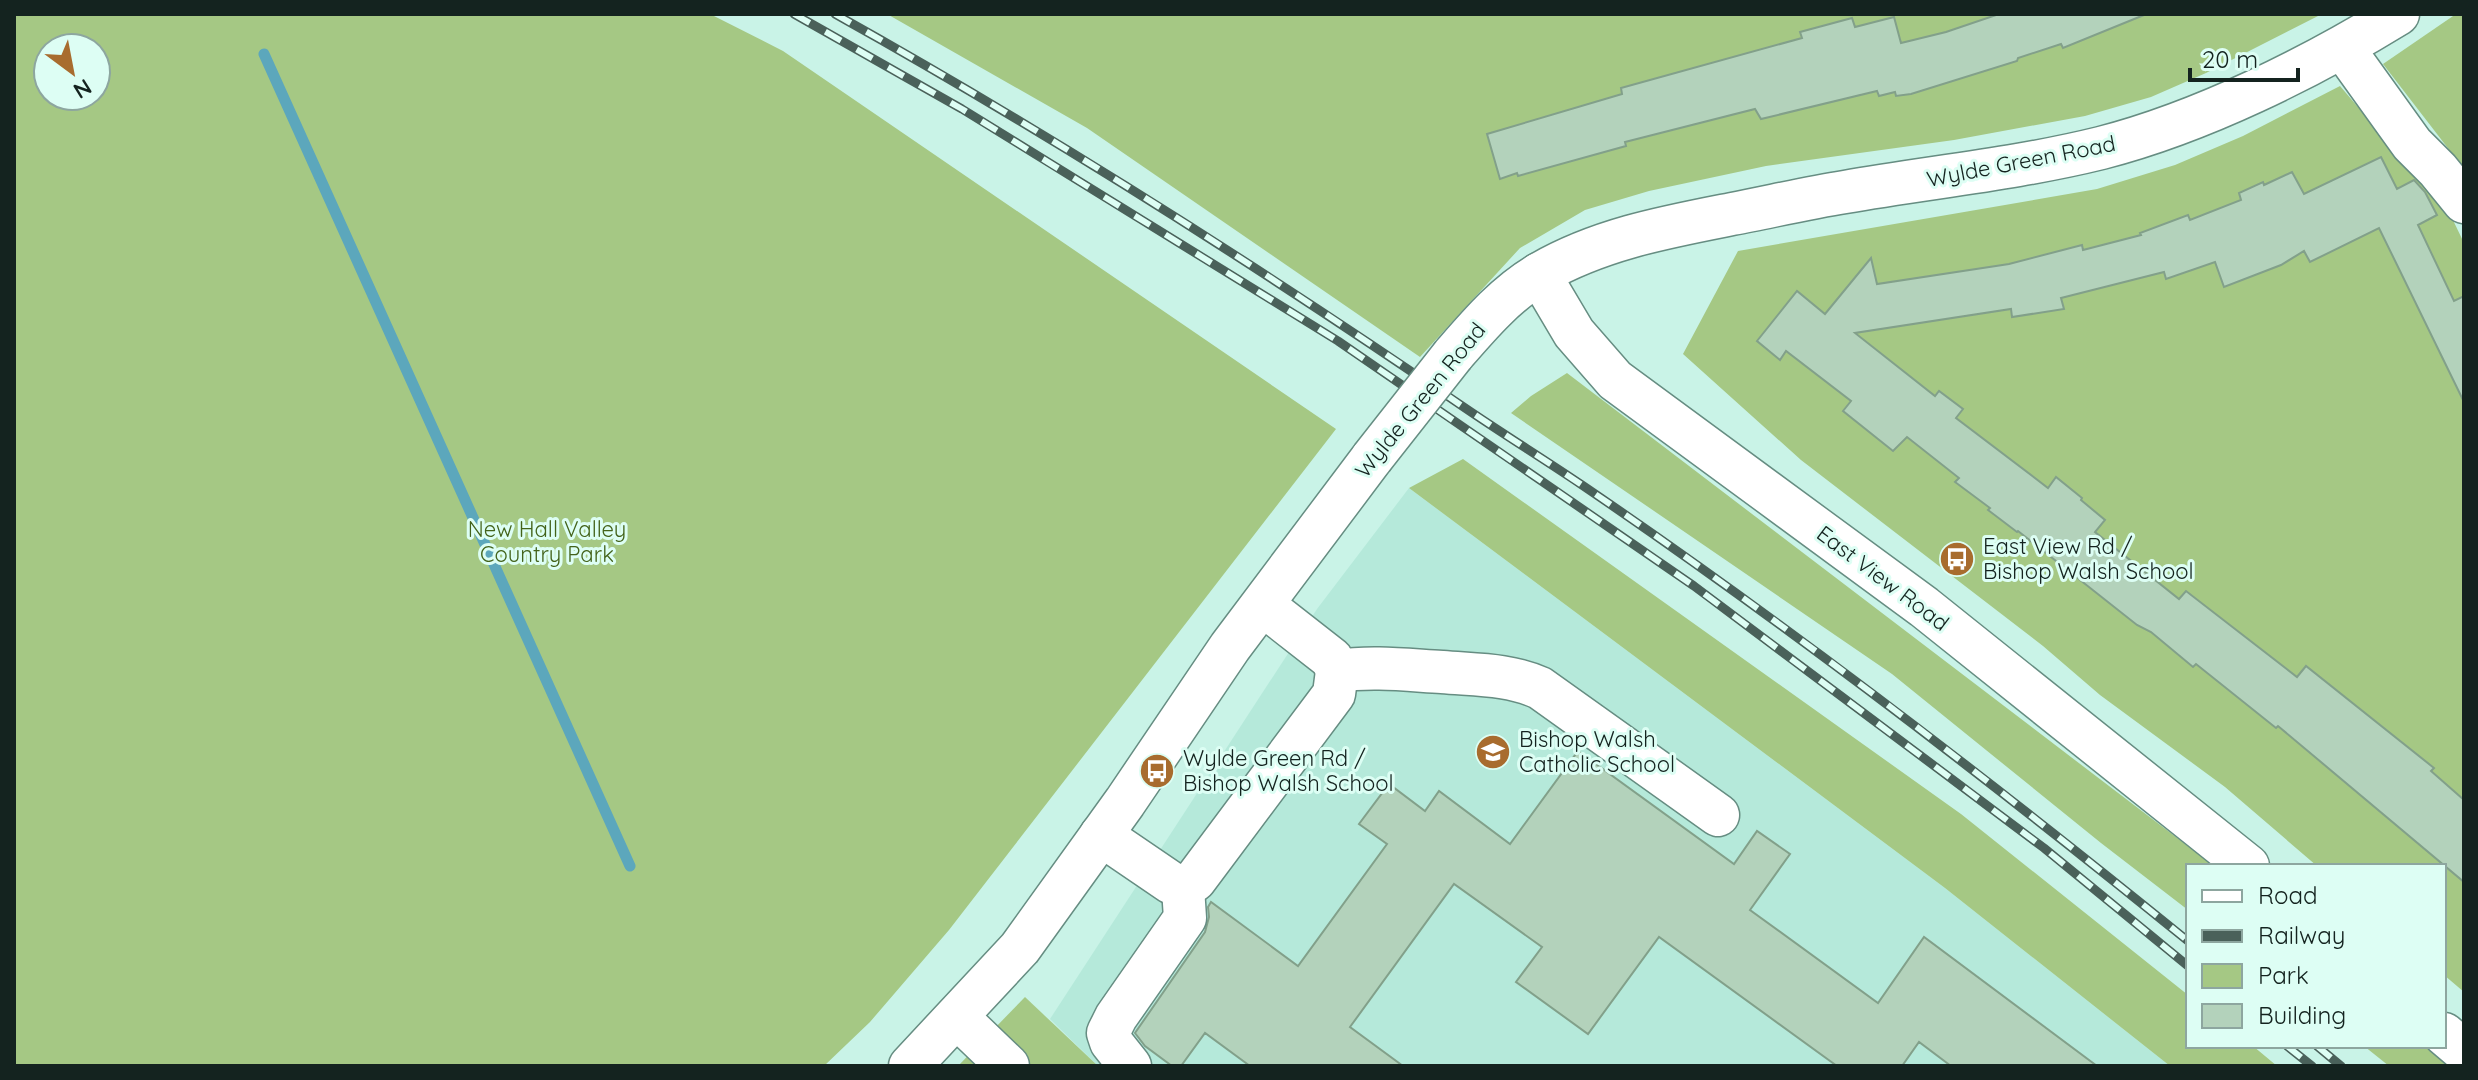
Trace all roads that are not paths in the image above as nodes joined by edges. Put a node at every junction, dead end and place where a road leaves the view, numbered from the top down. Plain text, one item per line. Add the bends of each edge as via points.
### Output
1 (2398, 14) edge
2 (2343, 48) junction
3 (2464, 202) edge
4 (1539, 274) junction
5 (1263, 605) junction
6 (1337, 671) junction
7 (1718, 815) dead end
8 (1101, 835) junction
9 (2245, 864) edge
10 (1183, 888) junction
11 (957, 1017) junction
12 (2446, 1036) edge
13 (2464, 1051) edge
14 (910, 1066) edge
15 (1008, 1066) edge
16 (1130, 1066) edge

1 - 2 street, Wylde Green Road
2 - 3 street via 2412,144
2 - 4 street, Wylde Green Road via 2181,124 2102,148 1656,229 1585,251
4 - 5 street, Wylde Green Road, bridge via 1493,310 1453,355
4 - 9 street, East View Road via 1574,333 1615,380 1924,607
5 - 6 street via 1332,659
5 - 8 street, Wylde Green Road
6 - 7 street via 1367,667 1524,681
6 - 10 street via 1334,694 1195,880
8 - 10 street
8 - 11 street, Wylde Green Road via 1020,948
10 - 16 street via 1185,918 1108,1033
11 - 14 street, Wylde Green Road
11 - 15 street
12 - 13 street

